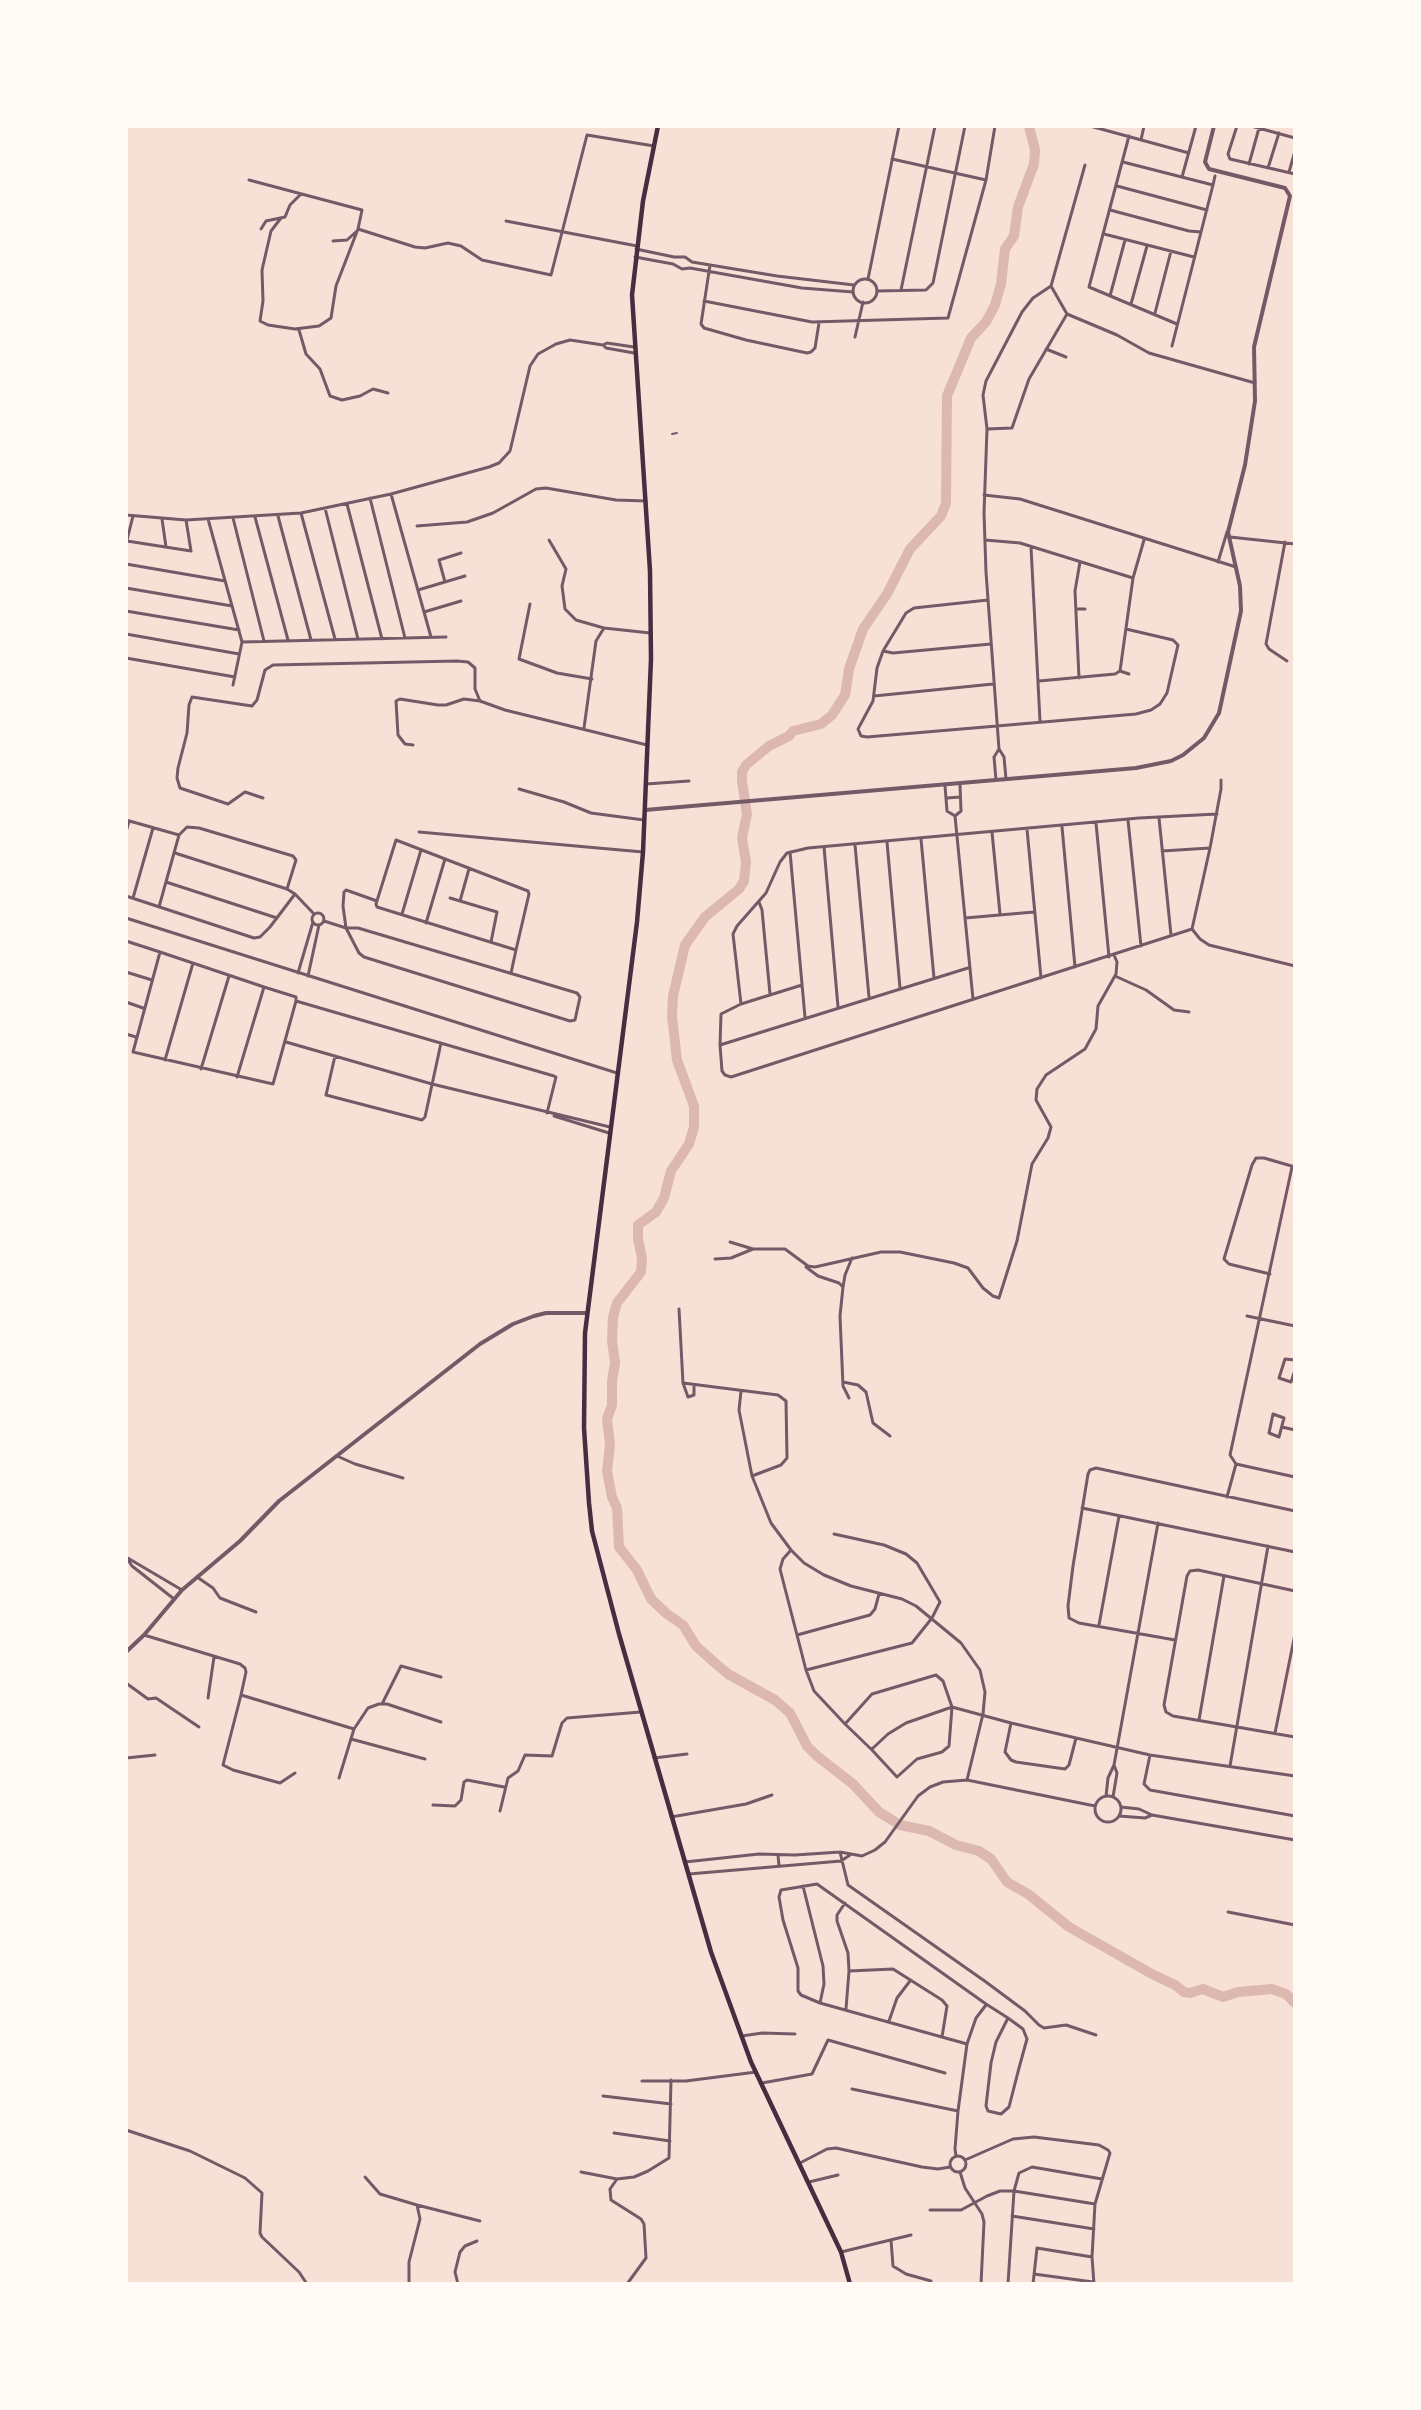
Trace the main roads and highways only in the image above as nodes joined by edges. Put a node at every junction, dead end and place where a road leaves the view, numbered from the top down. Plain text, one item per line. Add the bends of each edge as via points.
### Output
1 (658, 126) edge
2 (850, 2284) edge

1 - 2 main road via 632,295 651,634 645,810 638,922 586,1313 584,1428 592,1531 713,1958 756,2072 841,2252

